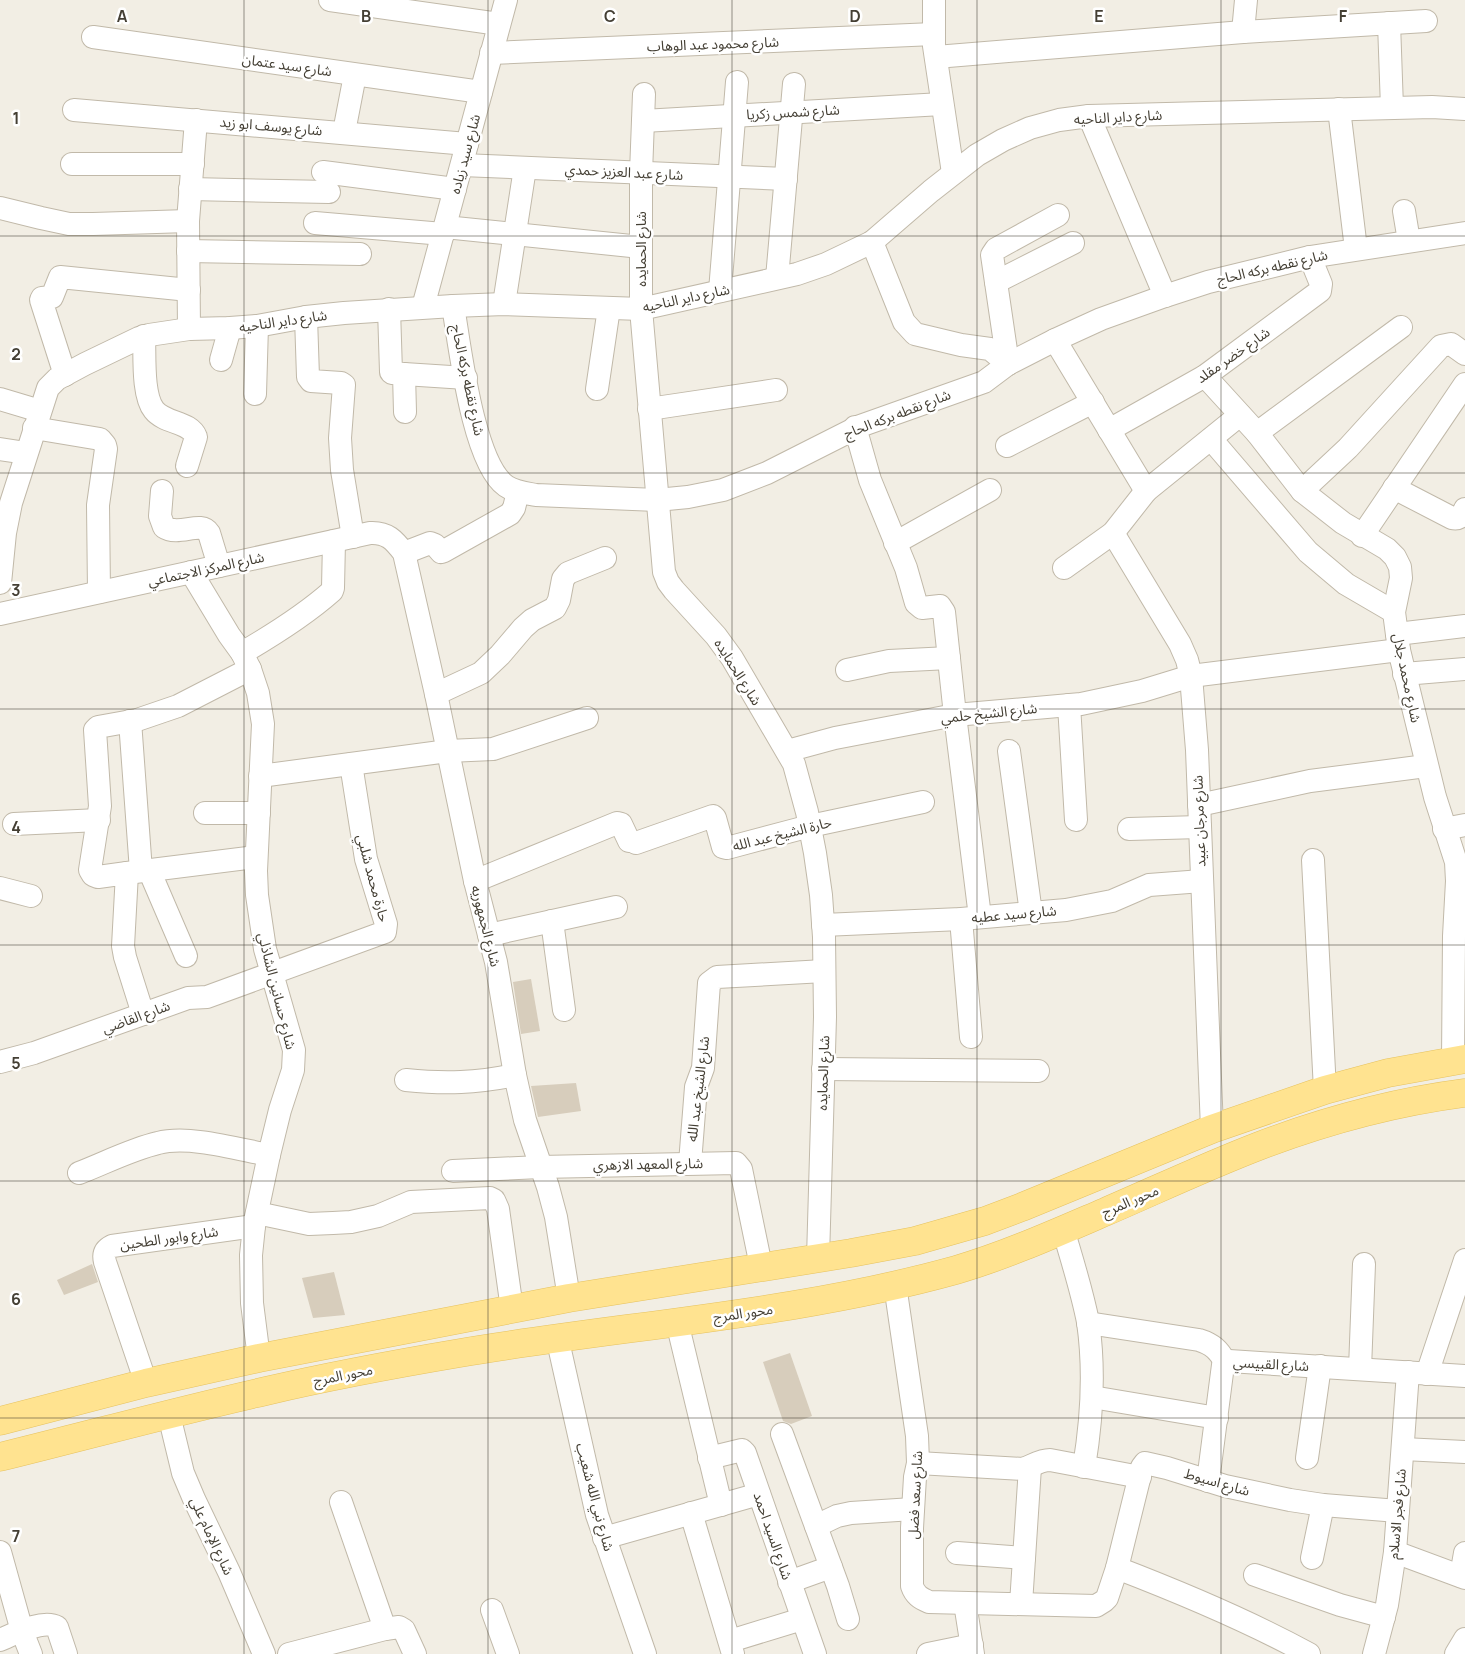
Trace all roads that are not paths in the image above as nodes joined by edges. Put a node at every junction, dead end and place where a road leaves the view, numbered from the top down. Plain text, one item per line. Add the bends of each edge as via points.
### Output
1 (330, 0) edge
2 (506, 0) edge
3 (934, 0) edge
4 (1246, 0) edge
5 (1426, 21) dead end
6 (499, 24) junction
7 (1389, 24) junction
8 (1243, 32) junction
9 (934, 34) junction
10 (93, 37) dead end
11 (492, 53) junction
12 (936, 57) junction
13 (355, 75) junction
14 (737, 82) dead end
15 (794, 84) dead end
16 (481, 92) junction
17 (644, 94) dead end
18 (942, 104) junction
19 (1392, 108) junction
20 (1339, 109) junction
21 (1465, 109) edge
22 (74, 110) dead end
23 (791, 112) junction
24 (734, 116) junction
25 (1089, 116) junction
26 (196, 120) junction
27 (643, 121) junction
28 (344, 132) junction
29 (464, 154) junction
30 (72, 164) dead end
31 (192, 164) junction
32 (525, 168) junction
33 (641, 173) junction
34 (954, 173) junction
35 (729, 177) junction
36 (786, 179) junction
37 (190, 189) junction
38 (455, 189) junction
39 (0, 208) edge
40 (1404, 210) dead end
41 (1058, 215) dead end
42 (188, 220) junction
43 (314, 223) dead end
44 (444, 231) junction
45 (1465, 233) edge
46 (515, 234) junction
47 (1409, 241) junction
48 (872, 242) junction
49 (1073, 243) dead end
50 (641, 247) junction
51 (1356, 249) junction
52 (188, 251) junction
53 (360, 254) dead end
54 (1310, 257) junction
55 (777, 278) junction
56 (996, 282) junction
57 (189, 290) junction
58 (720, 291) junction
59 (1166, 296) junction
60 (504, 304) junction
61 (453, 306) junction
62 (423, 307) junction
63 (609, 308) junction
64 (389, 309) junction
65 (641, 309) junction
66 (306, 317) junction
67 (257, 326) junction
68 (1401, 327) dead end
69 (230, 328) junction
70 (189, 329) junction
71 (144, 336) junction
72 (1055, 340) junction
73 (1465, 354) edge
74 (221, 360) dead end
75 (1008, 364) junction
76 (404, 374) junction
77 (65, 375) junction
78 (1205, 376) junction
79 (466, 378) junction
80 (1465, 384) edge
81 (597, 389) dead end
82 (776, 390) dead end
83 (255, 394) dead end
84 (0, 399) edge
85 (1093, 402) junction
86 (649, 409) junction
87 (405, 412) dead end
88 (1240, 415) junction
89 (37, 420) junction
90 (856, 428) junction
91 (1109, 430) junction
92 (1256, 433) junction
93 (1211, 439) junction
94 (1007, 446) dead end
95 (0, 449) edge
96 (26, 453) junction
97 (187, 466) dead end
98 (8, 480) edge
99 (1394, 488) junction
100 (990, 490) dead end
101 (162, 491) dead end
102 (1146, 491) junction
103 (1302, 491) junction
104 (518, 492) junction
105 (657, 500) junction
106 (1465, 509) edge
107 (1113, 533) junction
108 (1362, 536) junction
109 (343, 539) junction
110 (895, 543) junction
111 (2, 544) edge
112 (404, 553) junction
113 (605, 558) dead end
114 (219, 566) junction
115 (1064, 568) dead end
116 (191, 572) junction
117 (0, 583) edge
118 (99, 592) junction
119 (0, 614) edge
120 (1465, 626) edge
121 (1396, 632) junction
122 (949, 658) junction
123 (246, 661) junction
124 (1465, 668) edge
125 (847, 670) dead end
126 (1404, 674) junction
127 (1191, 676) junction
128 (436, 694) junction
129 (1069, 705) junction
130 (955, 715) junction
131 (587, 718) dead end
132 (130, 722) junction
133 (448, 751) junction
134 (787, 751) junction
135 (1009, 751) dead end
136 (351, 764) junction
137 (1426, 766) junction
138 (260, 776) junction
139 (923, 802) dead end
140 (1199, 805) junction
141 (205, 813) dead end
142 (259, 814) junction
143 (99, 820) junction
144 (1076, 820) dead end
145 (14, 824) dead end
146 (810, 826) junction
147 (1200, 827) junction
148 (1455, 827) edge
149 (1129, 829) dead end
150 (256, 857) junction
151 (1313, 860) dead end
152 (1460, 863) edge
153 (139, 872) junction
154 (475, 880) junction
155 (1202, 881) junction
156 (0, 888) edge
157 (31, 896) dead end
158 (616, 907) dead end
159 (1031, 913) junction
160 (970, 918) junction
161 (552, 921) junction
162 (823, 925) junction
163 (489, 935) junction
164 (1460, 936) edge
165 (186, 956) dead end
166 (824, 971) junction
167 (272, 973) junction
168 (564, 1010) dead end
169 (143, 1014) junction
170 (971, 1037) dead end
171 (1459, 1060) edge
172 (0, 1062) edge
173 (823, 1069) junction
174 (1038, 1071) dead end
175 (515, 1074) junction
176 (406, 1080) dead end
177 (1325, 1090) junction
178 (1465, 1093) edge
179 (1212, 1129) junction
180 (269, 1155) junction
181 (690, 1163) junction
182 (540, 1167) junction
183 (453, 1171) dead end
184 (79, 1173) dead end
185 (255, 1220) junction
186 (1063, 1229) junction
187 (946, 1232) junction
188 (818, 1258) junction
189 (1465, 1263) edge
190 (1364, 1264) dead end
191 (761, 1266) junction
192 (956, 1270) junction
193 (895, 1285) junction
194 (569, 1298) junction
195 (512, 1309) junction
196 (677, 1322) junction
197 (1088, 1323) junction
198 (557, 1337) junction
199 (259, 1358) junction
200 (1225, 1362) junction
201 (1320, 1366) junction
202 (1360, 1369) junction
203 (1418, 1373) junction
204 (1465, 1376) edge
205 (146, 1383) junction
206 (1092, 1397) junction
207 (169, 1415) junction
208 (1217, 1418) junction
209 (0, 1421) edge
210 (782, 1434) dead end
211 (1403, 1449) junction
212 (1465, 1452) edge
213 (0, 1457) edge
214 (709, 1458) junction
215 (1308, 1458) dead end
216 (918, 1463) junction
217 (1030, 1467) junction
218 (1084, 1467) junction
219 (1140, 1477) junction
220 (1208, 1481) junction
221 (759, 1494) junction
222 (341, 1502) dead end
223 (721, 1505) junction
224 (1323, 1505) junction
225 (913, 1509) junction
226 (1398, 1511) junction
227 (691, 1513) junction
228 (816, 1526) junction
229 (604, 1538) junction
230 (0, 1552) edge
231 (1396, 1552) junction
232 (956, 1553) dead end
233 (1465, 1554) edge
234 (1024, 1558) junction
235 (1312, 1558) dead end
236 (831, 1568) junction
237 (1117, 1568) junction
238 (1255, 1575) dead end
239 (1463, 1577) edge
240 (789, 1582) junction
241 (965, 1603) junction
242 (1022, 1604) junction
243 (492, 1610) dead end
244 (1384, 1617) junction
245 (848, 1619) dead end
246 (802, 1620) junction
247 (385, 1629) junction
248 (22, 1631) junction
249 (1465, 1639) edge
250 (0, 1640) edge
251 (367, 1644) edge
252 (731, 1648) edge
253 (972, 1650) edge
254 (1300, 1652) edge
255 (260, 1653) edge
256 (30, 1654) edge
257 (66, 1654) edge
258 (289, 1654) edge
259 (415, 1654) edge
260 (508, 1654) edge
261 (645, 1654) edge
262 (815, 1654) edge
263 (928, 1654) edge
264 (1374, 1654) edge
265 (1456, 1654) edge

1 - 6 street
2 - 6 street, شارع سيد زياده
3 - 9 street
4 - 8 street
5 - 7 street
6 - 11 street, شارع سيد زياده
7 - 8 street
7 - 19 street
8 - 12 street
9 - 11 street, شارع محمود عبد الوهاب
9 - 12 street
10 - 13 street, شارع سيد عتمان
11 - 16 street, شارع سيد زياده
12 - 18 street
13 - 16 street, شارع سيد عتمان
13 - 28 street
14 - 24 street
15 - 23 street
16 - 29 street, شارع سيد زياده
17 - 27 street, شارع الحمايده
18 - 23 street, شارع شمس زكريا
18 - 34 street
19 - 20 street, شارع داير الناحيه
19 - 21 street, شارع داير الناحيه
20 - 25 street, شارع داير الناحيه
20 - 51 street
22 - 26 street, شارع يوسف ابو زيد
23 - 24 street, شارع شمس زكريا
23 - 36 street
24 - 27 street, شارع شمس زكريا
24 - 35 street
25 - 34 street, شارع داير الناحيه via 1030,128 977,155
25 - 59 street
26 - 28 street, شارع يوسف ابو زيد
26 - 31 street
27 - 33 street, شارع الحمايده
28 - 29 street, شارع يوسف ابو زيد
29 - 32 street, شارع عبد العزيز حمدي
29 - 38 street, شارع سيد زياده
30 - 31 street
31 - 37 street
32 - 33 street, شارع عبد العزيز حمدي
32 - 46 street
33 - 35 street, شارع عبد العزيز حمدي
33 - 50 street, شارع الحمايده
34 - 48 street, شارع داير الناحيه
35 - 36 street, شارع عبد العزيز حمدي
35 - 58 street
36 - 55 street
37 - 38 street via 326,182
37 - 42 street
38 - 44 street, شارع سيد زياده
39 - 42 street via 68,224
40 - 47 street
41 - 56 street via 996,249 992,255
42 - 52 street
43 - 44 street
44 - 46 street
44 - 62 street, شارع سيد زياده
45 - 47 street, شارع نقطه بركه الحاج
46 - 50 street
46 - 60 street
47 - 51 street, شارع نقطه بركه الحاج
48 - 55 street, شارع داير الناحيه via 826,264
48 - 75 street via 908,328 915,334 990,349
49 - 56 street
50 - 65 street, شارع الحمايده
51 - 54 street, شارع نقطه بركه الحاج
52 - 53 street
52 - 57 street
54 - 59 street, شارع نقطه بركه الحاج via 1208,282
54 - 78 street, شارع خضر مقلد via 1321,284 1320,291
55 - 58 street, شارع داير الناحيه
56 - 75 street
57 - 70 street
57 - 77 street via 59,278 52,297 41,300
58 - 65 street, شارع داير الناحيه
59 - 72 street, شارع نقطه بركه الحاج via 1101,319
60 - 61 street, شارع داير الناحيه
60 - 63 street, شارع داير الناحيه
61 - 62 street, شارع داير الناحيه
61 - 79 street, شارع نقطه بركه الحاج
62 - 64 street, شارع داير الناحيه
63 - 65 street, شارع داير الناحيه
63 - 81 street
64 - 66 street, شارع داير الناحيه
64 - 76 street via 391,372
65 - 86 street, شارع الحمايده
66 - 67 street, شارع داير الناحيه
66 - 109 street via 308,377 311,381 344,385 340,438
67 - 69 street, شارع داير الناحيه
67 - 83 street
68 - 92 street
69 - 70 street, شارع داير الناحيه
69 - 74 street
70 - 71 street, شارع داير الناحيه
71 - 77 street, شارع داير الناحيه
71 - 97 street via 150,403 161,417 191,429 196,437
72 - 75 street, شارع نقطه بركه الحاج
72 - 85 street
73 - 103 street via 1451,344 1441,346 1348,448
75 - 90 street, شارع نقطه بركه الحاج via 984,382
76 - 79 street
76 - 87 street
77 - 89 street, شارع داير الناحيه via 48,388
78 - 88 street, شارع محمد جلال
78 - 91 street, شارع خضر مقلد
79 - 104 street, شارع نقطه بركه الحاج via 478,436 487,461 497,478
80 - 99 street
82 - 86 street
84 - 89 street
85 - 91 street
85 - 94 street
86 - 105 street, شارع الحمايده
88 - 92 street, شارع محمد جلال
88 - 93 street
89 - 96 street, شارع داير الناحيه
89 - 118 street via 100,439 105,445 98,505
90 - 105 street, شارع نقطه بركه الحاج via 768,473 723,490
90 - 110 street via 870,480
91 - 102 street
92 - 103 street, شارع محمد جلال
93 - 102 street
93 - 121 street via 1308,552
95 - 96 street
96 - 98 street, شارع داير الناحيه
98 - 111 street, شارع داير الناحيه
99 - 106 street via 1452,518 1460,517
99 - 108 street
100 - 110 street
101 - 114 street via 160,516 164,527 174,531 206,529
102 - 107 street
103 - 108 street, شارع محمد جلال
104 - 105 street, شارع نقطه بركه الحاج
104 - 112 street via 510,514 444,551 430,543
105 - 134 street, شارع الحمايده via 662,562 668,582 732,658
107 - 115 street
107 - 127 street, شارع مرجان عبيد via 1180,644
108 - 121 street, شارع محمد جلال via 1387,549 1400,567 1402,578
109 - 112 street, شارع المركز الاجتماعي via 380,533 393,538
109 - 114 street, شارع المركز الاجتماعي
109 - 123 street via 332,591
110 - 122 street via 918,606 940,606 944,609
111 - 117 street, شارع داير الناحيه
112 - 128 street, شارع الجمهوريه
113 - 128 street via 568,573 555,608 532,620 481,673
114 - 116 street, شارع المركز الاجتماعي
116 - 118 street, شارع المركز الاجتماعي
116 - 123 street, شارع حسانين الشاذلي
118 - 119 street, شارع المركز الاجتماعي
120 - 121 street, شارع الشيخ حلمي
121 - 126 street, شارع محمد جلال
121 - 127 street, شارع الشيخ حلمي
122 - 125 street via 889,661
122 - 130 street
123 - 132 street via 178,706
123 - 138 street, شارع حسانين الشاذلي via 262,710
124 - 126 street
126 - 137 street, شارع محمد جلال
127 - 129 street, شارع الشيخ حلمي via 1116,698
127 - 140 street, شارع مرجان عبيد
128 - 133 street, شارع الجمهوريه
129 - 130 street, شارع الشيخ حلمي
129 - 144 street
130 - 134 street, شارع الشيخ حلمي via 835,738
130 - 160 street
131 - 133 street via 500,748
132 - 143 street via 95,730
132 - 153 street
133 - 136 street
133 - 154 street, شارع الجمهوريه
134 - 146 street, شارع الحمايده via 797,771
135 - 159 street
136 - 138 street
136 - 167 street, حارة محمد شلبي via 366,858 387,928 385,932
137 - 140 street via 1310,781
137 - 148 street, شارع محمد جلال
138 - 142 street, شارع حسانين الشاذلي
139 - 146 street, حارة الشيخ عبد الله
140 - 147 street, شارع مرجان عبيد
141 - 142 street
142 - 150 street, شارع حسانين الشاذلي
143 - 145 street
143 - 153 street via 90,867 92,873 98,877
146 - 154 street, حارة الشيخ عبد الله via 725,848 713,816 632,842 621,824 617,823
146 - 162 street, شارع الحمايده
147 - 149 street
147 - 155 street, شارع مرجان عبيد
148 - 152 street, شارع محمد جلال
150 - 153 street
150 - 167 street, شارع حسانين الشاذلي via 258,904
151 - 177 street
152 - 164 street, شارع محمد جلال via 1457,881
153 - 165 street
153 - 169 street via 123,946
154 - 163 street, شارع الجمهوريه
155 - 159 street, شارع سيد عطيه via 1149,885 1112,901
155 - 179 street, شارع مرجان عبيد
156 - 157 street
158 - 161 street
159 - 160 street, شارع سيد عطيه
160 - 162 street, شارع سيد عطيه
160 - 170 street
161 - 163 street
161 - 168 street
162 - 166 street, شارع الحمايده
163 - 175 street, شارع الجمهوريه
164 - 171 street, شارع محمد جلال
166 - 173 street, شارع الحمايده
166 - 181 street, شارع الشيخ عبد الله via 717,977 709,983 703,1068 696,1087
167 - 169 street, شارع القاضي via 206,997 188,998
167 - 180 street, شارع حسانين الشاذلي via 294,1050 293,1070
169 - 172 street, شارع القاضي via 34,1054
171 - 177 main road via 1388,1073
173 - 174 street
173 - 188 street, شارع الحمايده
175 - 176 street via 461,1083
175 - 182 street, شارع الجمهوريه
177 - 179 main road
178 - 186 main road, محور المرج via 1377,1109 1296,1133
179 - 187 main road via 1022,1207
180 - 184 street via 176,1140 159,1142
180 - 185 street, شارع حسانين الشاذلي
181 - 182 street, شارع المعهد الازهري
181 - 191 street, شارع المعهد الازهري via 739,1165
182 - 183 street, شارع المعهد الازهري
182 - 194 street, شارع الجمهوريه via 556,1217
185 - 195 street via 309,1224 351,1222 378,1216 411,1202 490,1198 498,1209
185 - 199 street, شارع حسانين الشاذلي via 251,1254 252,1303
185 - 205 street, شارع وابور الطحين via 106,1248 105,1262
186 - 192 main road, محور المرج
186 - 197 street
187 - 188 main road via 883,1248
187 - 192 main road
188 - 191 main road
189 - 203 street, شارع فجر الاسلام
190 - 202 street
191 - 194 main road
192 - 193 main road, محور المرج
193 - 196 main road, محور المرج via 787,1307
193 - 216 street, شارع سعد فضل
194 - 195 main road
195 - 199 main road
196 - 198 main road, محور المرج
196 - 214 street
197 - 200 street, شارع القبيسي via 1208,1342
197 - 206 street
198 - 207 main road, محور المرج via 362,1371
198 - 229 street, شارع نبي الله شعيب
199 - 205 main road
200 - 201 street, شارع القبيسي
200 - 208 street via 1222,1365
201 - 202 street, شارع القبيسي
201 - 215 street
202 - 203 street, شارع القبيسي
203 - 204 street, شارع القبيسي
203 - 211 street, شارع فجر الاسلام
205 - 209 main road
206 - 208 street
206 - 218 street
207 - 213 main road, محور المرج
207 - 255 street, شارع الإمام علي via 183,1473 229,1572
208 - 220 street
210 - 228 street
211 - 212 street
211 - 226 street, شارع فجر الاسلام
214 - 221 street, شارع السيد احمد via 744,1451
214 - 223 street
216 - 217 street
216 - 225 street, شارع سعد فضل
217 - 218 street via 1043,1460
217 - 234 street
218 - 219 street
219 - 220 street, شارع اسيوط via 1142,1467 1148,1462
219 - 237 street
220 - 224 street, شارع اسيوط
221 - 223 street
221 - 240 street, شارع السيد احمد
222 - 247 street
223 - 227 street
224 - 226 street, شارع اسيوط
224 - 235 street
225 - 228 street via 851,1513
225 - 241 street, شارع سعد فضل via 914,1593 929,1602
226 - 231 street, شارع فجر الاسلام
227 - 229 street
227 - 252 street
228 - 236 street
229 - 261 street, شارع نبي الله شعيب
230 - 248 street
231 - 239 street
231 - 244 street, شارع فجر الاسلام
232 - 234 street
233 - 239 street
234 - 242 street
236 - 240 street
236 - 245 street
237 - 242 street via 1107,1598 1096,1606
237 - 254 street via 1238,1618
238 - 244 street
240 - 246 street, شارع السيد احمد
241 - 242 street
241 - 253 street
243 - 260 street
244 - 264 street, شارع فجر الاسلام
246 - 252 street
246 - 262 street, شارع السيد احمد
247 - 251 street
247 - 259 street via 399,1627 404,1630
248 - 250 street
248 - 256 street
248 - 257 street via 52,1624 57,1627
249 - 265 street
251 - 258 street
253 - 263 street

